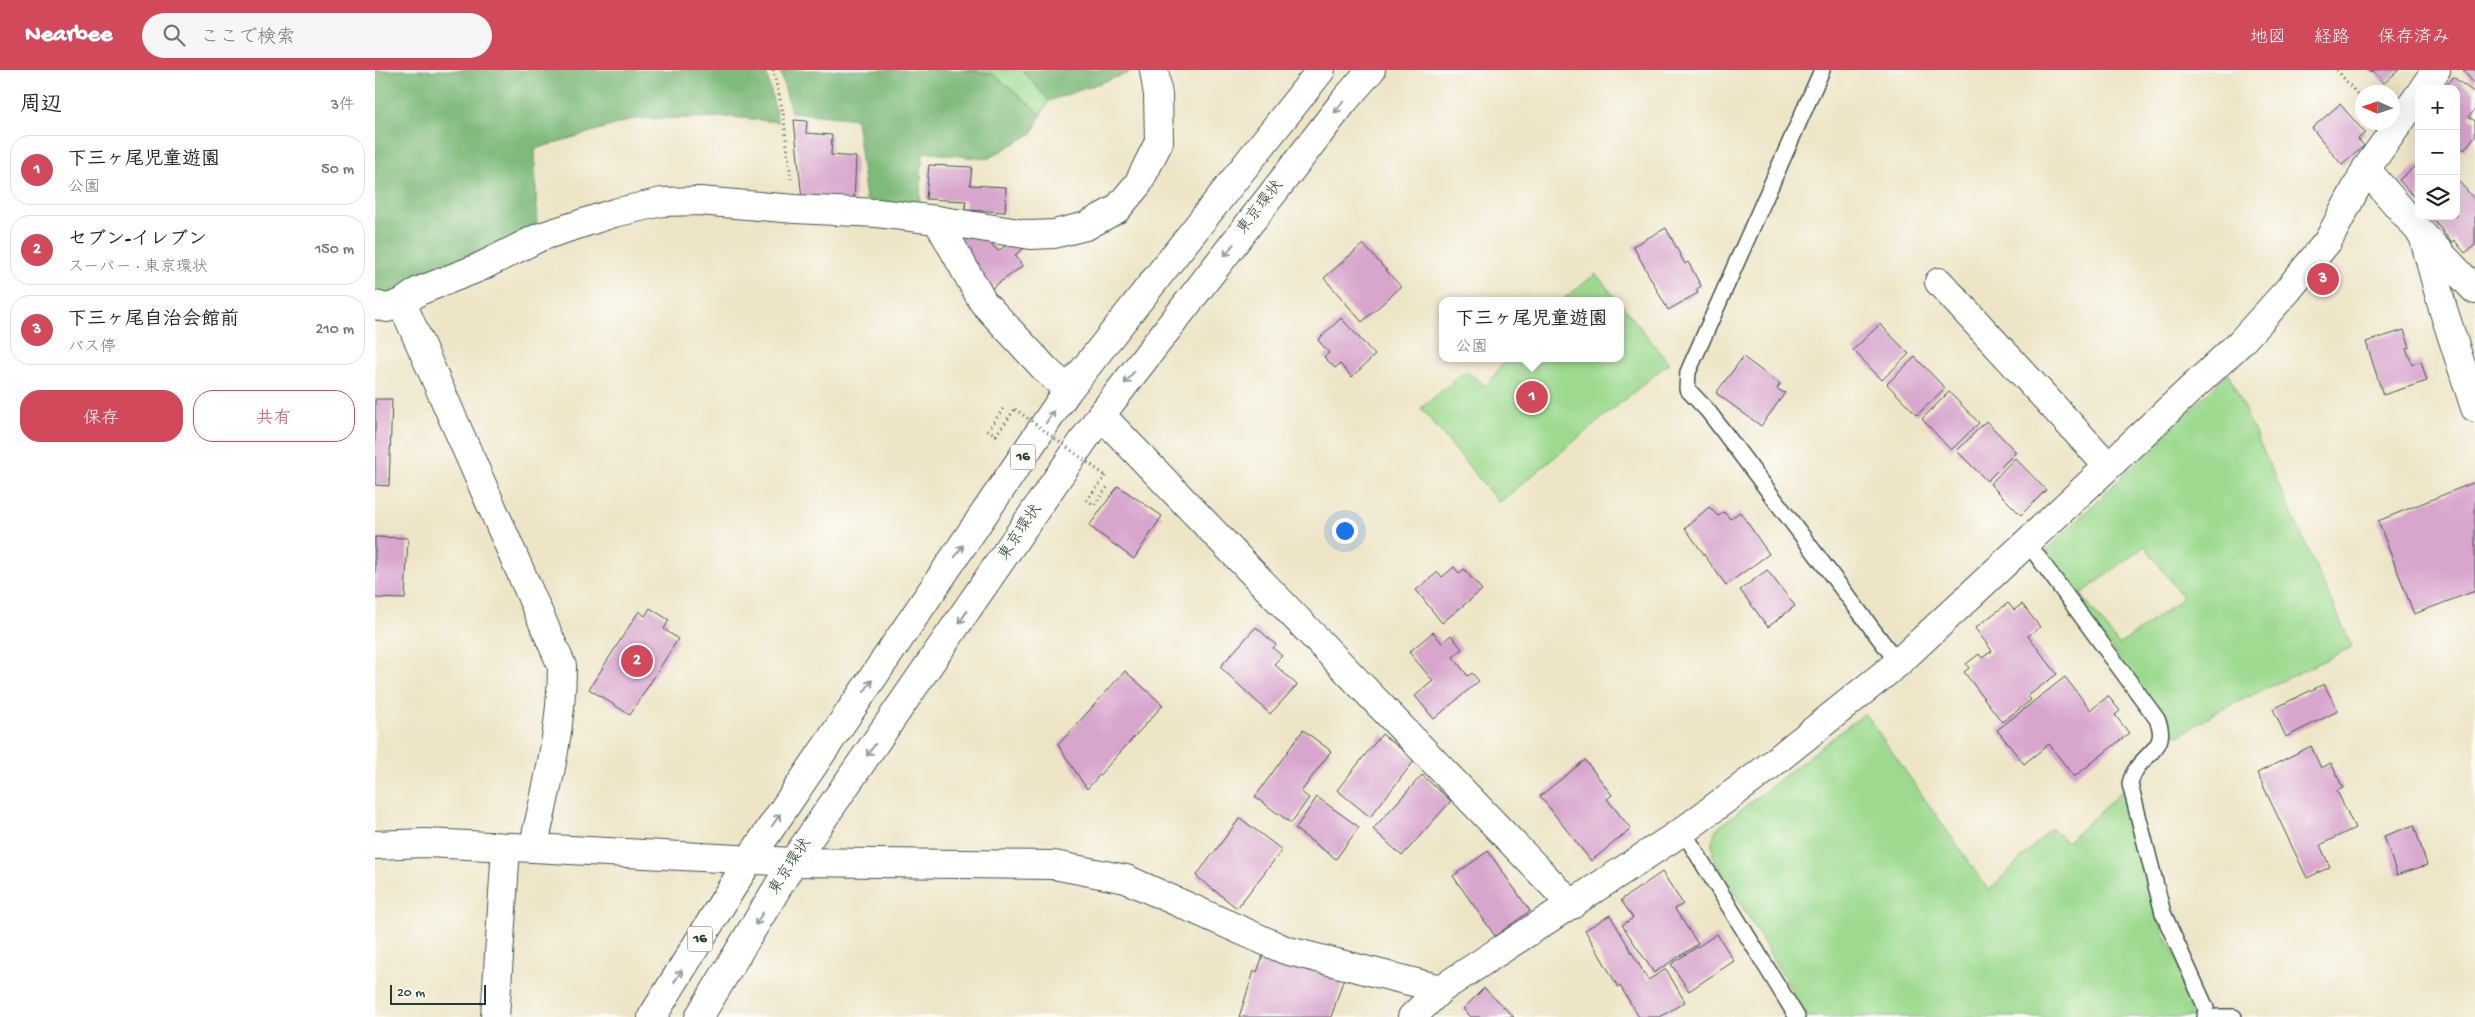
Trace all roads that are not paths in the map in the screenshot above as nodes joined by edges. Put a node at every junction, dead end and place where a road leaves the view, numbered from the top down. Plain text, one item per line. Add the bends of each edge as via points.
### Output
1 (1154, 70) edge
2 (1321, 70) edge
3 (1371, 70) edge
4 (1822, 70) edge
5 (2436, 70) edge
6 (2426, 85) edge
7 (2415, 101) edge
8 (2366, 169) junction
9 (937, 220) junction
10 (2423, 235) junction
11 (1939, 282) dead end
12 (2475, 290) edge
13 (402, 303) junction
14 (375, 306) edge
15 (1069, 390) junction
16 (2475, 408) edge
17 (1101, 415) junction
18 (2108, 466) junction
19 (2027, 542) junction
20 (1897, 663) junction
21 (1683, 831) junction
22 (375, 845) edge
23 (506, 847) junction
24 (533, 848) junction
25 (749, 860) junction
26 (793, 862) junction
27 (1572, 905) junction
28 (1441, 989) junction
29 (495, 1017) edge
30 (652, 1017) edge
31 (699, 1017) edge
32 (1412, 1017) edge
33 (1797, 1017) edge
34 (2205, 1017) edge
35 (2217, 1017) edge
36 (2234, 1017) edge

1 - 9 main road via 1159,142 1138,184 1117,208 1086,226 1054,234 1031,235
2 - 15 main road, 16
3 -> 17 main road, 東京環状 / 16
4 - 20 lane via 1689,372 1687,389 1708,411
5 - 6 main road
7 - 8 main road
8 - 10 main road
8 - 18 main road via 2328,241 2288,290 2240,343
9 - 13 main road via 699,201 662,202 614,212 540,237 478,268 419,291
9 - 15 main road via 983,302
10 - 12 main road
10 - 16 main road
11 - 18 main road
13 - 14 main road via 387,308
13 - 24 main road via 562,666 562,698 549,783
25 -> 15 main road, 16
17 -> 26 main road, 東京環状 / 16
17 - 27 main road
18 - 19 main road
19 - 20 main road
19 - 34 lane via 2162,730 2160,742 2137,766 2131,784 2163,913 2206,1008
20 - 21 main road
21 - 27 main road
21 - 33 lane
22 - 23 main road
23 - 24 main road
23 - 29 main road
24 - 25 main road
25 - 26 main road
30 -> 25 main road, 16
26 - 28 main road via 1054,865 1126,879 1285,950
26 -> 31 main road, 東京環状 / 16
27 - 28 main road
28 - 32 main road
35 - 36 lane

